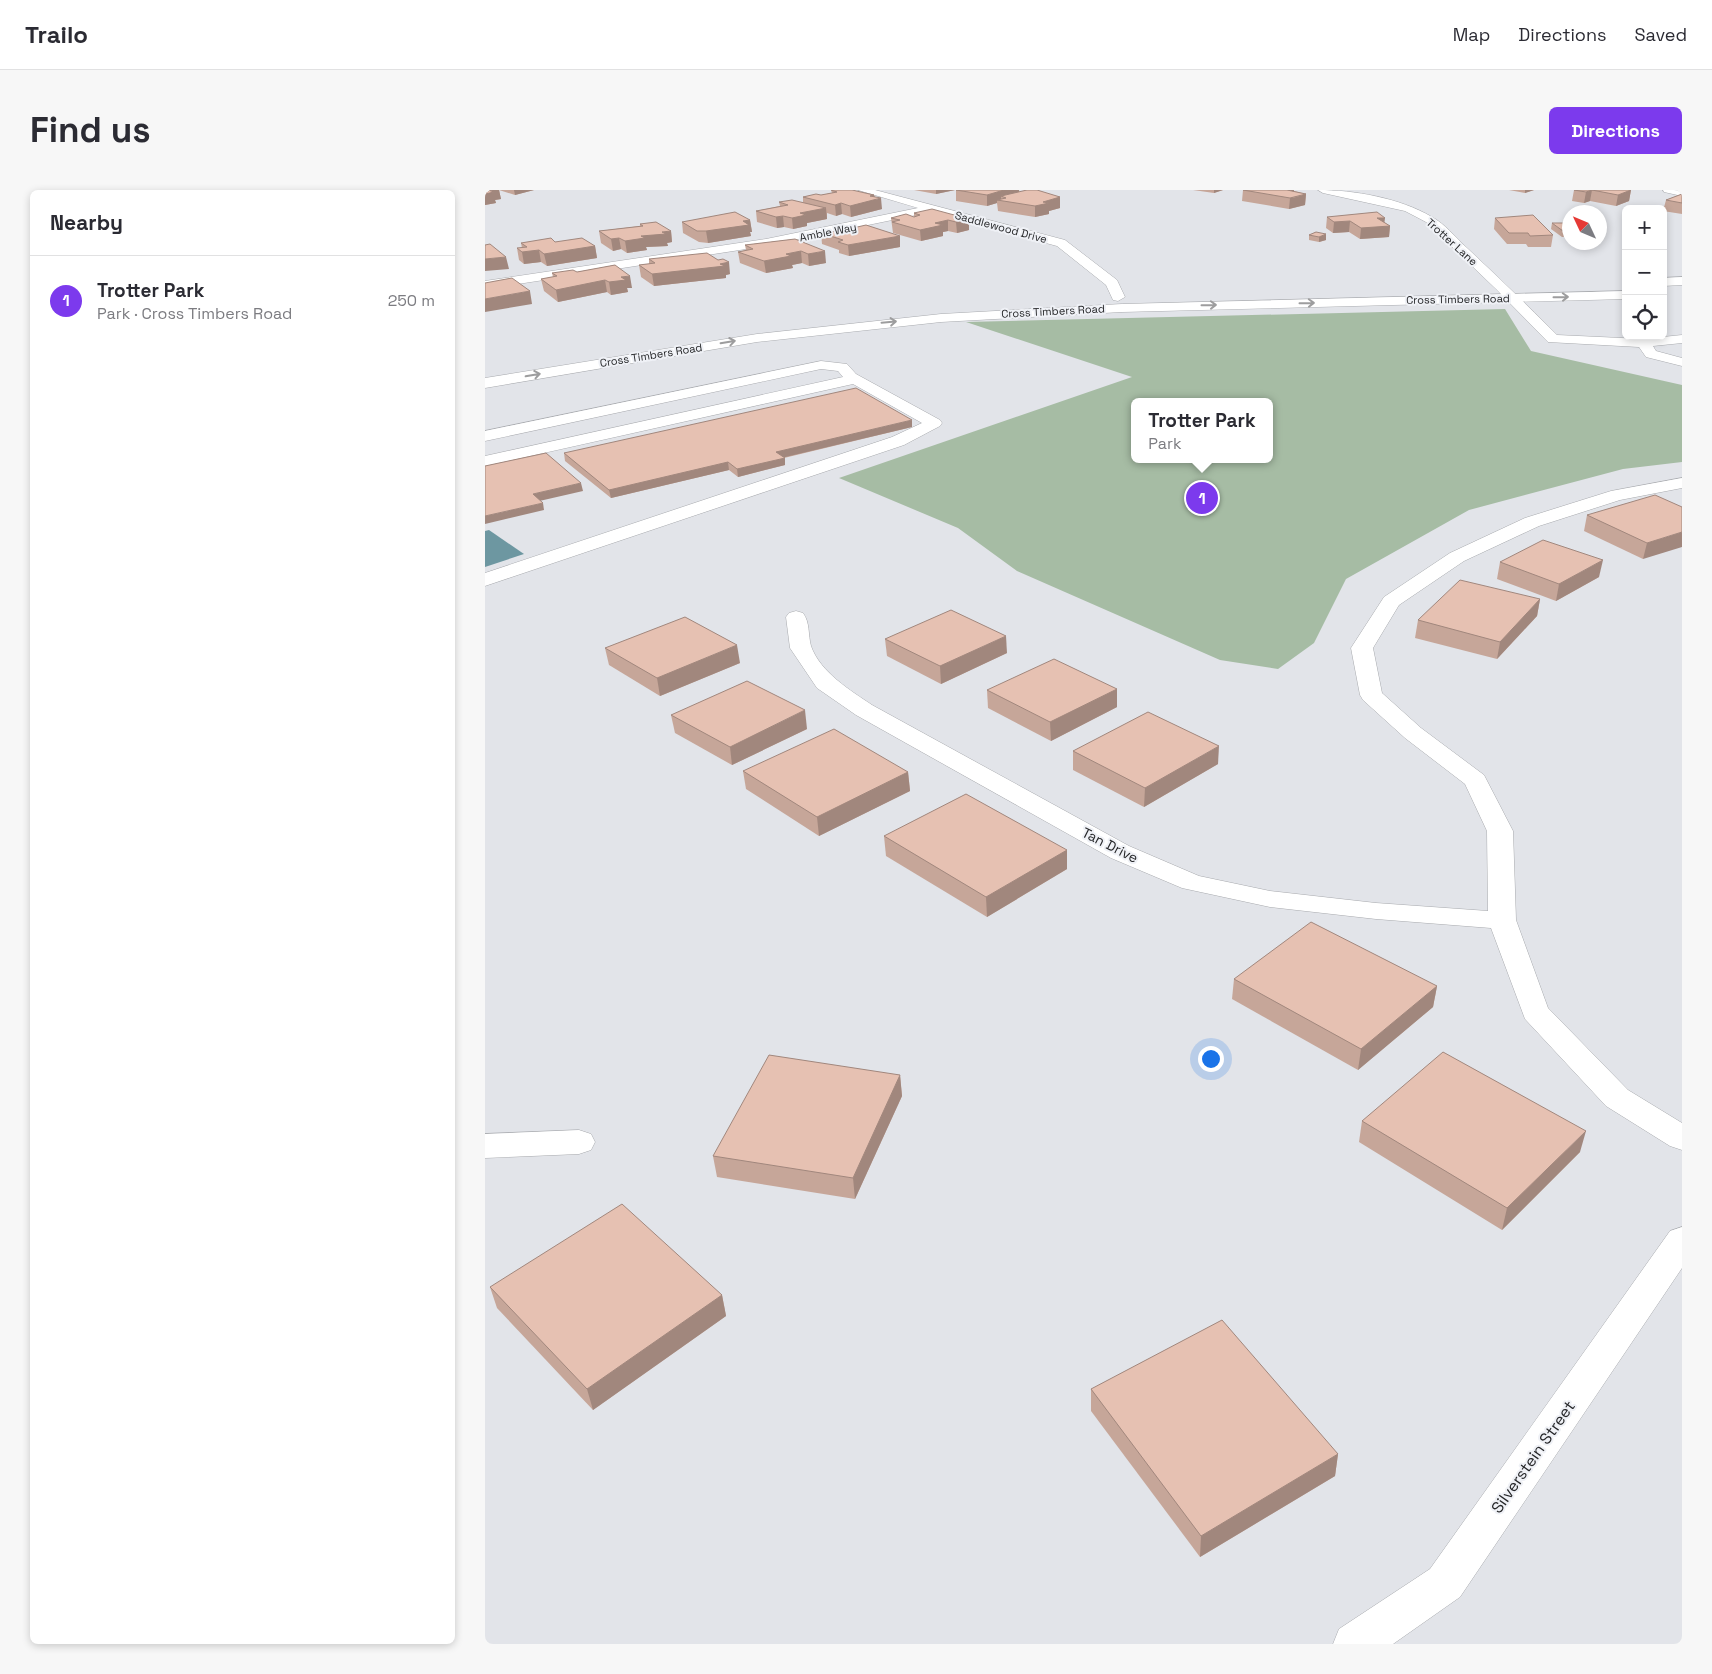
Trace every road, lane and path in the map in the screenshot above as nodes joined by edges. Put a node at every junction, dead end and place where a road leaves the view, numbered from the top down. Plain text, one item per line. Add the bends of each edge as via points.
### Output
1 (863, 190) edge
2 (1323, 190) edge
3 (1668, 190) edge
4 (1682, 192) edge
5 (933, 208) junction
6 (1682, 281) edge
7 (1667, 282) edge
8 (1622, 283) edge
9 (485, 285) edge
10 (1501, 286) junction
11 (1667, 294) edge
12 (1682, 294) edge
13 (1622, 295) edge
14 (1118, 297) junction
15 (1512, 298) junction
16 (850, 314) dead end
17 (760, 324) dead end
18 (740, 327) dead end
19 (1682, 339) edge
20 (1643, 343) junction
21 (567, 355) dead end
22 (1682, 362) edge
23 (485, 369) edge
24 (851, 378) junction
25 (485, 383) edge
26 (485, 436) edge
27 (485, 461) edge
28 (1682, 483) edge
29 (485, 580) edge
30 (796, 617) dead end
31 (1502, 920) junction
32 (1682, 1138) edge
33 (579, 1142) dead end
34 (485, 1146) edge
35 (1682, 1240) edge
36 (1355, 1644) edge

1 - 5 street, Saddlewood Drive
2 - 10 street, Trotter Lane via 1390,204 1430,220
3 - 4 street
5 - 9 street, Amble Way via 783,241
5 - 14 street, Saddlewood Drive via 1061,243 1112,283
6 - 7 street
8 - 10 street, Cross Timbers Road
10 - 14 street, Cross Timbers Road
10 - 15 street, Trotter Lane
11 - 12 street
15 -> 13 street, Cross Timbers Road
14 - 16 street, Cross Timbers Road via 977,303
15 - 20 street, Trotter Lane via 1553,339
25 -> 15 street, Cross Timbers Road via 757,338 941,318 1122,308
17 - 18 street
19 - 20 street, Trotter Lane
20 - 22 street via 1651,354
21 - 23 street
24 - 26 street via 843,367 821,366
24 - 27 street via 847,382
24 - 29 street via 934,423 898,441
28 - 31 street via 1617,495 1532,522 1457,557 1391,601 1362,648 1371,695 1413,733 1475,780 1500,831
30 - 31 street, Tan Drive via 801,648 825,683 864,710 1120,852 1191,882 1270,899
31 - 32 street via 1535,1012 1617,1098
33 - 34 street
35 - 36 street, Silverstein Street via 1445,1583

